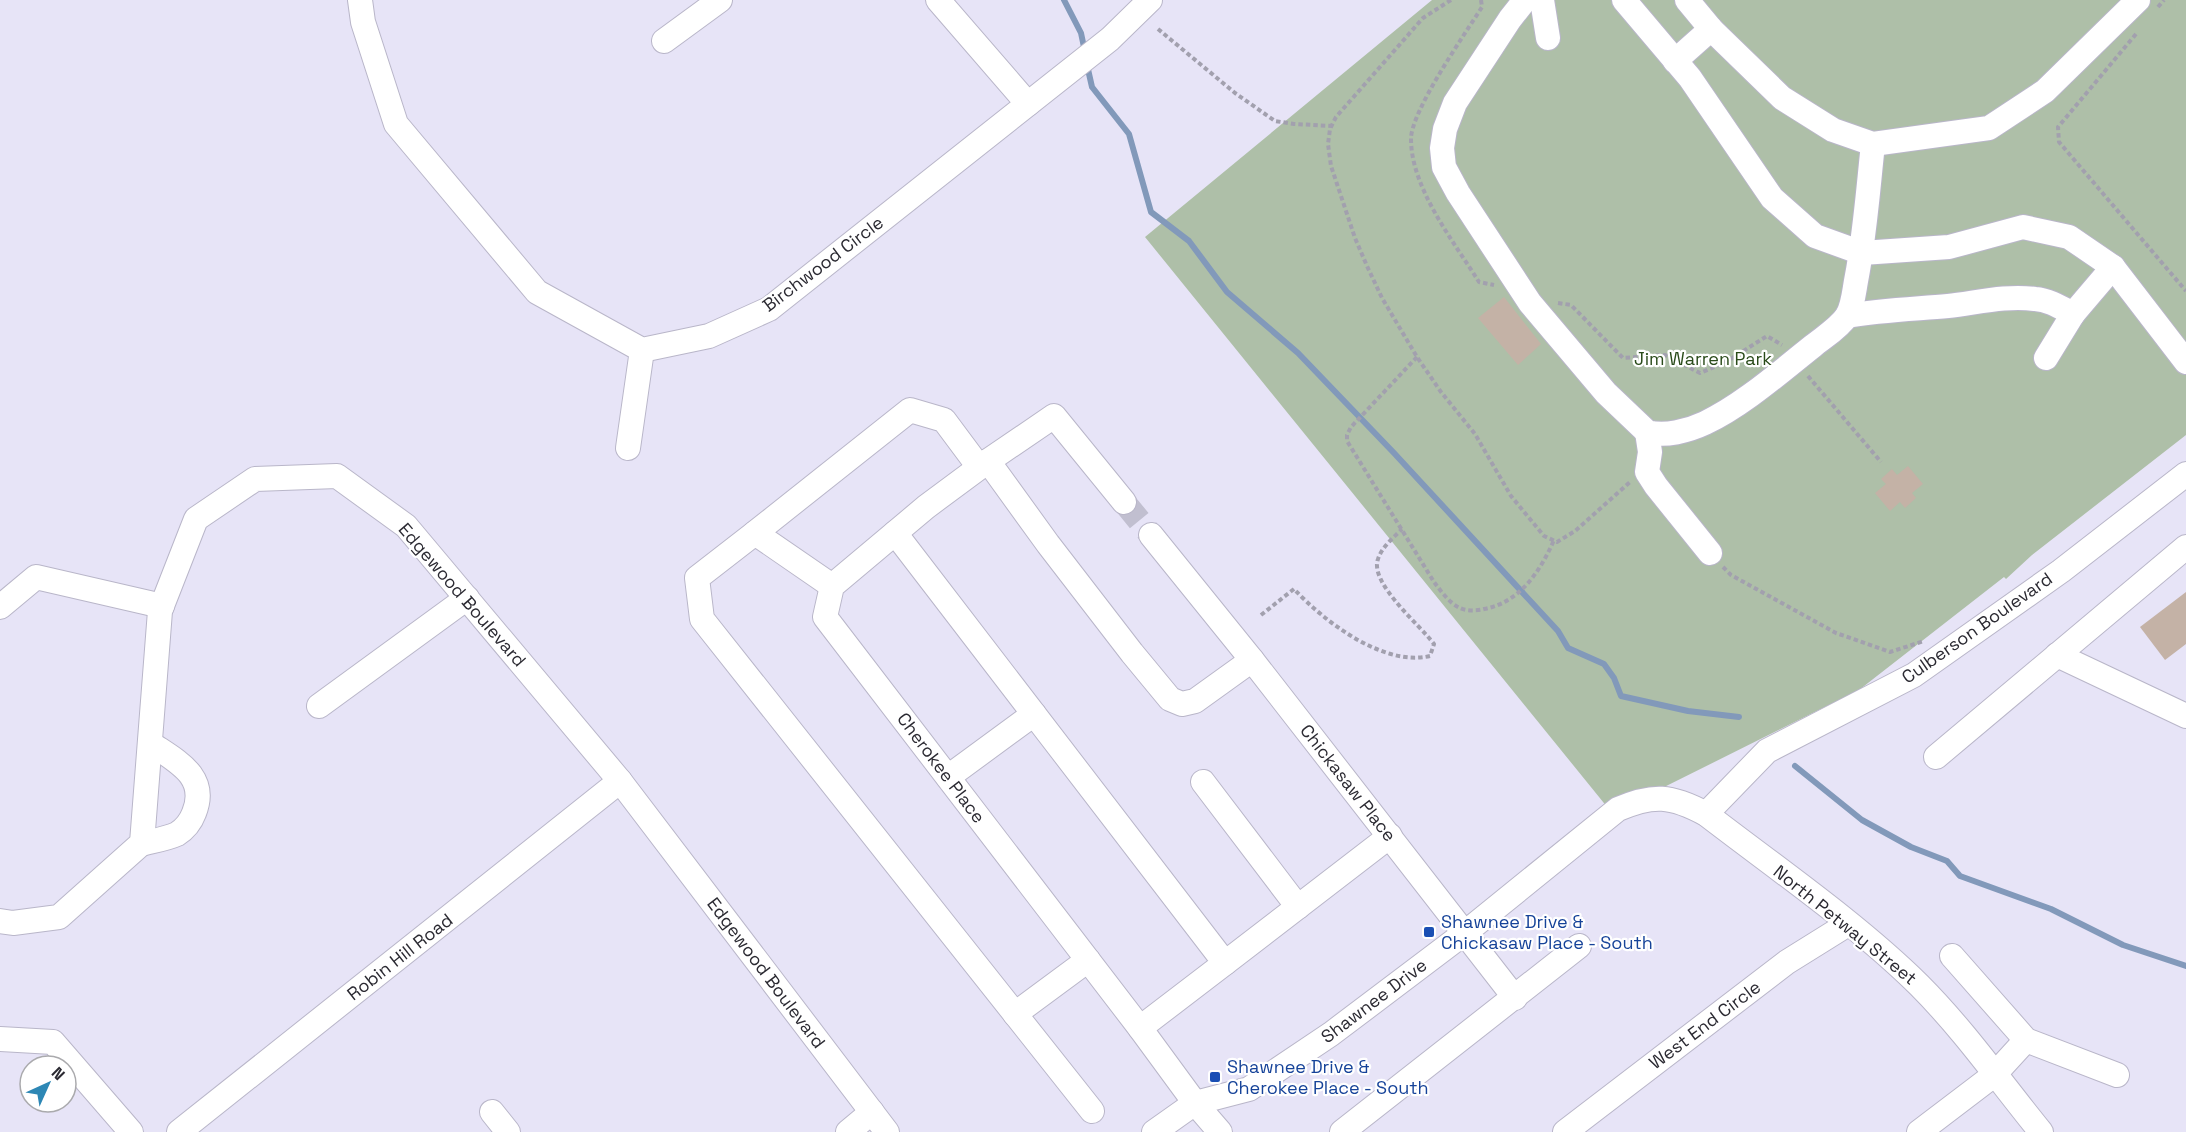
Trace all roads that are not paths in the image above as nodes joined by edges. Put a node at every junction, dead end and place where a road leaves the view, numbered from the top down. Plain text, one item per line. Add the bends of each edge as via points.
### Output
1 (360, 0) edge
2 (720, 0) edge
3 (938, 0) edge
4 (1150, 0) edge
5 (1525, 0) edge
6 (1542, 0) edge
7 (1624, 0) edge
8 (1687, 0) edge
9 (2147, 4) edge
10 (1711, 29) junction
11 (1548, 38) dead end
12 (664, 41) dead end
13 (1676, 61) junction
14 (1028, 105) junction
15 (1873, 144) junction
16 (1862, 252) junction
17 (2113, 267) junction
18 (2073, 314) junction
19 (1847, 316) junction
20 (642, 350) junction
21 (2046, 358) dead end
22 (2186, 362) edge
23 (1647, 432) junction
24 (628, 448) dead end
25 (983, 464) junction
26 (2186, 474) edge
27 (1124, 502) tunnel mouth
28 (755, 533) junction
29 (895, 533) junction
30 (1151, 535) tunnel mouth
31 (2186, 547) edge
32 (1710, 554) road end
33 (832, 586) junction
34 (467, 598) junction
35 (162, 606) junction
36 (0, 607) edge
37 (2057, 655) junction
38 (1252, 660) junction
39 (320, 705) dead end
40 (1034, 714) junction
41 (2186, 716) edge
42 (150, 743) junction
43 (1936, 758) dead end
44 (948, 777) junction
45 (621, 781) junction
46 (1203, 782) dead end
47 (1706, 814) junction
48 (1390, 836) junction
49 (141, 844) junction
50 (1298, 907) junction
51 (0, 921) edge
52 (1848, 924) junction
53 (1466, 932) junction
54 (1580, 946) dead end
55 (1952, 956) dead end
56 (1088, 960) junction
57 (1225, 963) junction
58 (1515, 998) junction
59 (1015, 1014) junction
60 (1140, 1028) junction
61 (0, 1039) edge
62 (2026, 1040) junction
63 (1994, 1075) junction
64 (2117, 1075) dead end
65 (1195, 1103) junction
66 (1092, 1111) dead end
67 (492, 1112) dead end
68 (872, 1112) junction
69 (131, 1132) edge
70 (179, 1132) edge
71 (508, 1132) edge
72 (848, 1132) edge
73 (887, 1132) edge
74 (1154, 1132) edge
75 (1220, 1132) edge
76 (1342, 1132) edge
77 (1565, 1132) edge
78 (1919, 1132) edge
79 (2041, 1132) edge

1 - 20 street via 363,22 396,124 537,292
2 - 12 street
3 - 14 street
4 - 14 street, Birchwood Circle via 1110,39
5 - 23 street via 1455,103 1445,129 1444,167 1522,292 1606,393
6 - 11 street
7 - 13 street
8 - 10 street
9 - 15 street via 2045,91 1989,128
10 - 13 street
10 - 15 street via 1782,98 1833,130
13 - 16 street via 1772,198 1815,236
14 - 20 street, Birchwood Circle via 769,309 709,336
15 - 16 street
16 - 17 street via 1948,247 2024,227 2069,237
16 - 19 street
17 - 18 street
17 - 22 street
18 - 19 street via 2055,303 2034,298
18 - 21 street
19 - 23 street via 1795,360 1704,423 1680,431
20 - 24 street
23 - 32 street via 1647,472
25 - 27 street via 1054,416
25 - 28 street via 944,420 910,410
25 - 29 street
25 - 38 street via 1170,699 1182,704 1195,701
26 - 47 street, Culberson Boulevard via 2061,571 1914,675 1767,751
28 - 33 street
28 - 59 street via 697,578 702,619
29 - 33 street
29 - 40 street
30 - 38 street, Chickasaw Place
31 - 37 street
33 - 44 street, Cherokee Place via 825,617
34 - 35 street, Edgewood Boulevard via 406,526 337,476 255,478 196,519
34 - 39 street
34 - 45 street, Edgewood Boulevard
35 - 36 street via 36,577
35 - 42 street, Edgewood Boulevard
37 - 41 street
37 - 43 street
38 - 48 street, Chickasaw Place
40 - 44 street
40 - 57 street
42 - 49 street, Edgewood Boulevard
42 - 49 street via 195,779 199,800 187,826
44 - 56 street, Cherokee Place
45 - 68 street, Edgewood Boulevard
45 - 70 street, Robin Hill Road
46 - 50 street
47 - 52 street, North Petway Street
47 - 53 street, Shawnee Drive via 1686,803 1658,797 1618,810
48 - 50 street
48 - 53 street, Chickasaw Place
49 - 51 street via 59,917
50 - 57 street
52 - 63 street, North Petway Street via 1918,985
52 - 77 street, West End Circle via 1787,962
53 - 58 street, Chickasaw Place
53 - 65 street, Shawnee Drive via 1331,1034 1249,1089
54 - 58 street
55 - 62 street
56 - 59 street
56 - 60 street, Cherokee Place
57 - 60 street
58 - 76 street
59 - 66 street
60 - 65 street, Cherokee Place
61 - 69 street via 53,1042
62 - 63 street
62 - 64 street
63 - 78 street
63 - 79 street, North Petway Street
65 - 74 street, Shawnee Drive
65 - 75 street, Cherokee Place
67 - 71 street
68 - 72 street
68 - 73 street, Edgewood Boulevard

